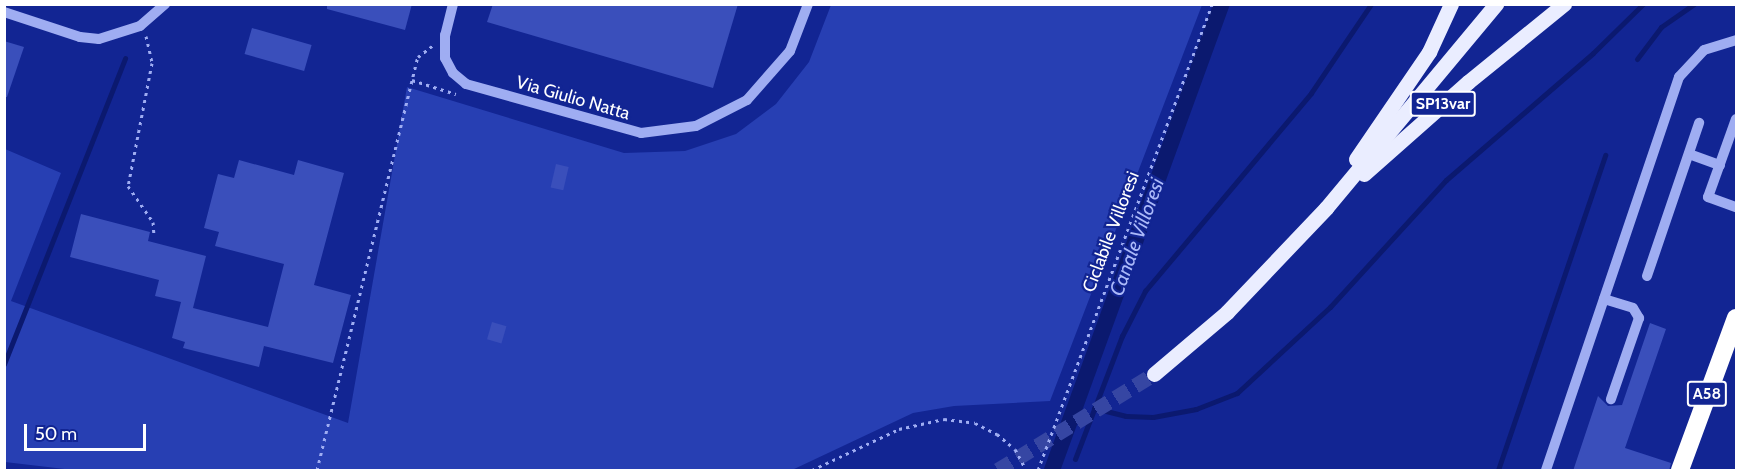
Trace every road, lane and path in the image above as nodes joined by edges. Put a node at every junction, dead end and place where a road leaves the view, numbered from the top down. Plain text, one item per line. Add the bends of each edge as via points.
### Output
1 (165, 4) edge
2 (453, 4) edge
3 (808, 4) edge
4 (1212, 4) edge
5 (1451, 4) edge
6 (1496, 4) edge
7 (1564, 4) edge
8 (4, 12) edge
9 (140, 26) junction
10 (445, 35) junction
11 (1737, 40) edge
12 (412, 80) junction
13 (460, 95) dead end
14 (1737, 119) edge
15 (1699, 123) dead end
16 (1689, 154) junction
17 (1720, 165) junction
18 (1737, 207) edge
19 (1326, 208) junction
20 (154, 235) dead end
21 (1647, 276) dead end
22 (1604, 299) junction
23 (1737, 318) edge
24 (1154, 374) tunnel mouth
25 (1611, 399) dead end
26 (317, 471) edge
27 (812, 471) edge
28 (1026, 471) edge
29 (1038, 471) edge
30 (1546, 471) edge
31 (1680, 471) edge

1 - 9 street
2 - 10 street, Via Giulio Natta
3 - 10 street, Via Giulio Natta via 790,51 761,88 710,122 665,132 628,131 466,84 453,73 445,58
4 - 29 path, Ciclabile Villoresi
5 - 19 main road, SP13var via 1429,52
6 - 19 main road, SP13var
7 - 19 main road, SP13var via 1468,82
8 - 9 street via 94,39
9 - 20 path via 151,45 152,63 128,186 153,222
10 - 12 path via 418,57
11 - 22 street via 1704,50 1679,77
12 - 13 path
12 - 26 path
14 - 17 street
15 - 16 street
16 - 17 street
16 - 21 street
17 - 18 street via 1708,197
19 - 24 main road, SP13var via 1227,312
22 - 25 street via 1633,308 1638,316
22 - 30 street
23 - 31 highway, A58
27 - 28 path via 899,429 944,419 975,423 997,434 1015,449

